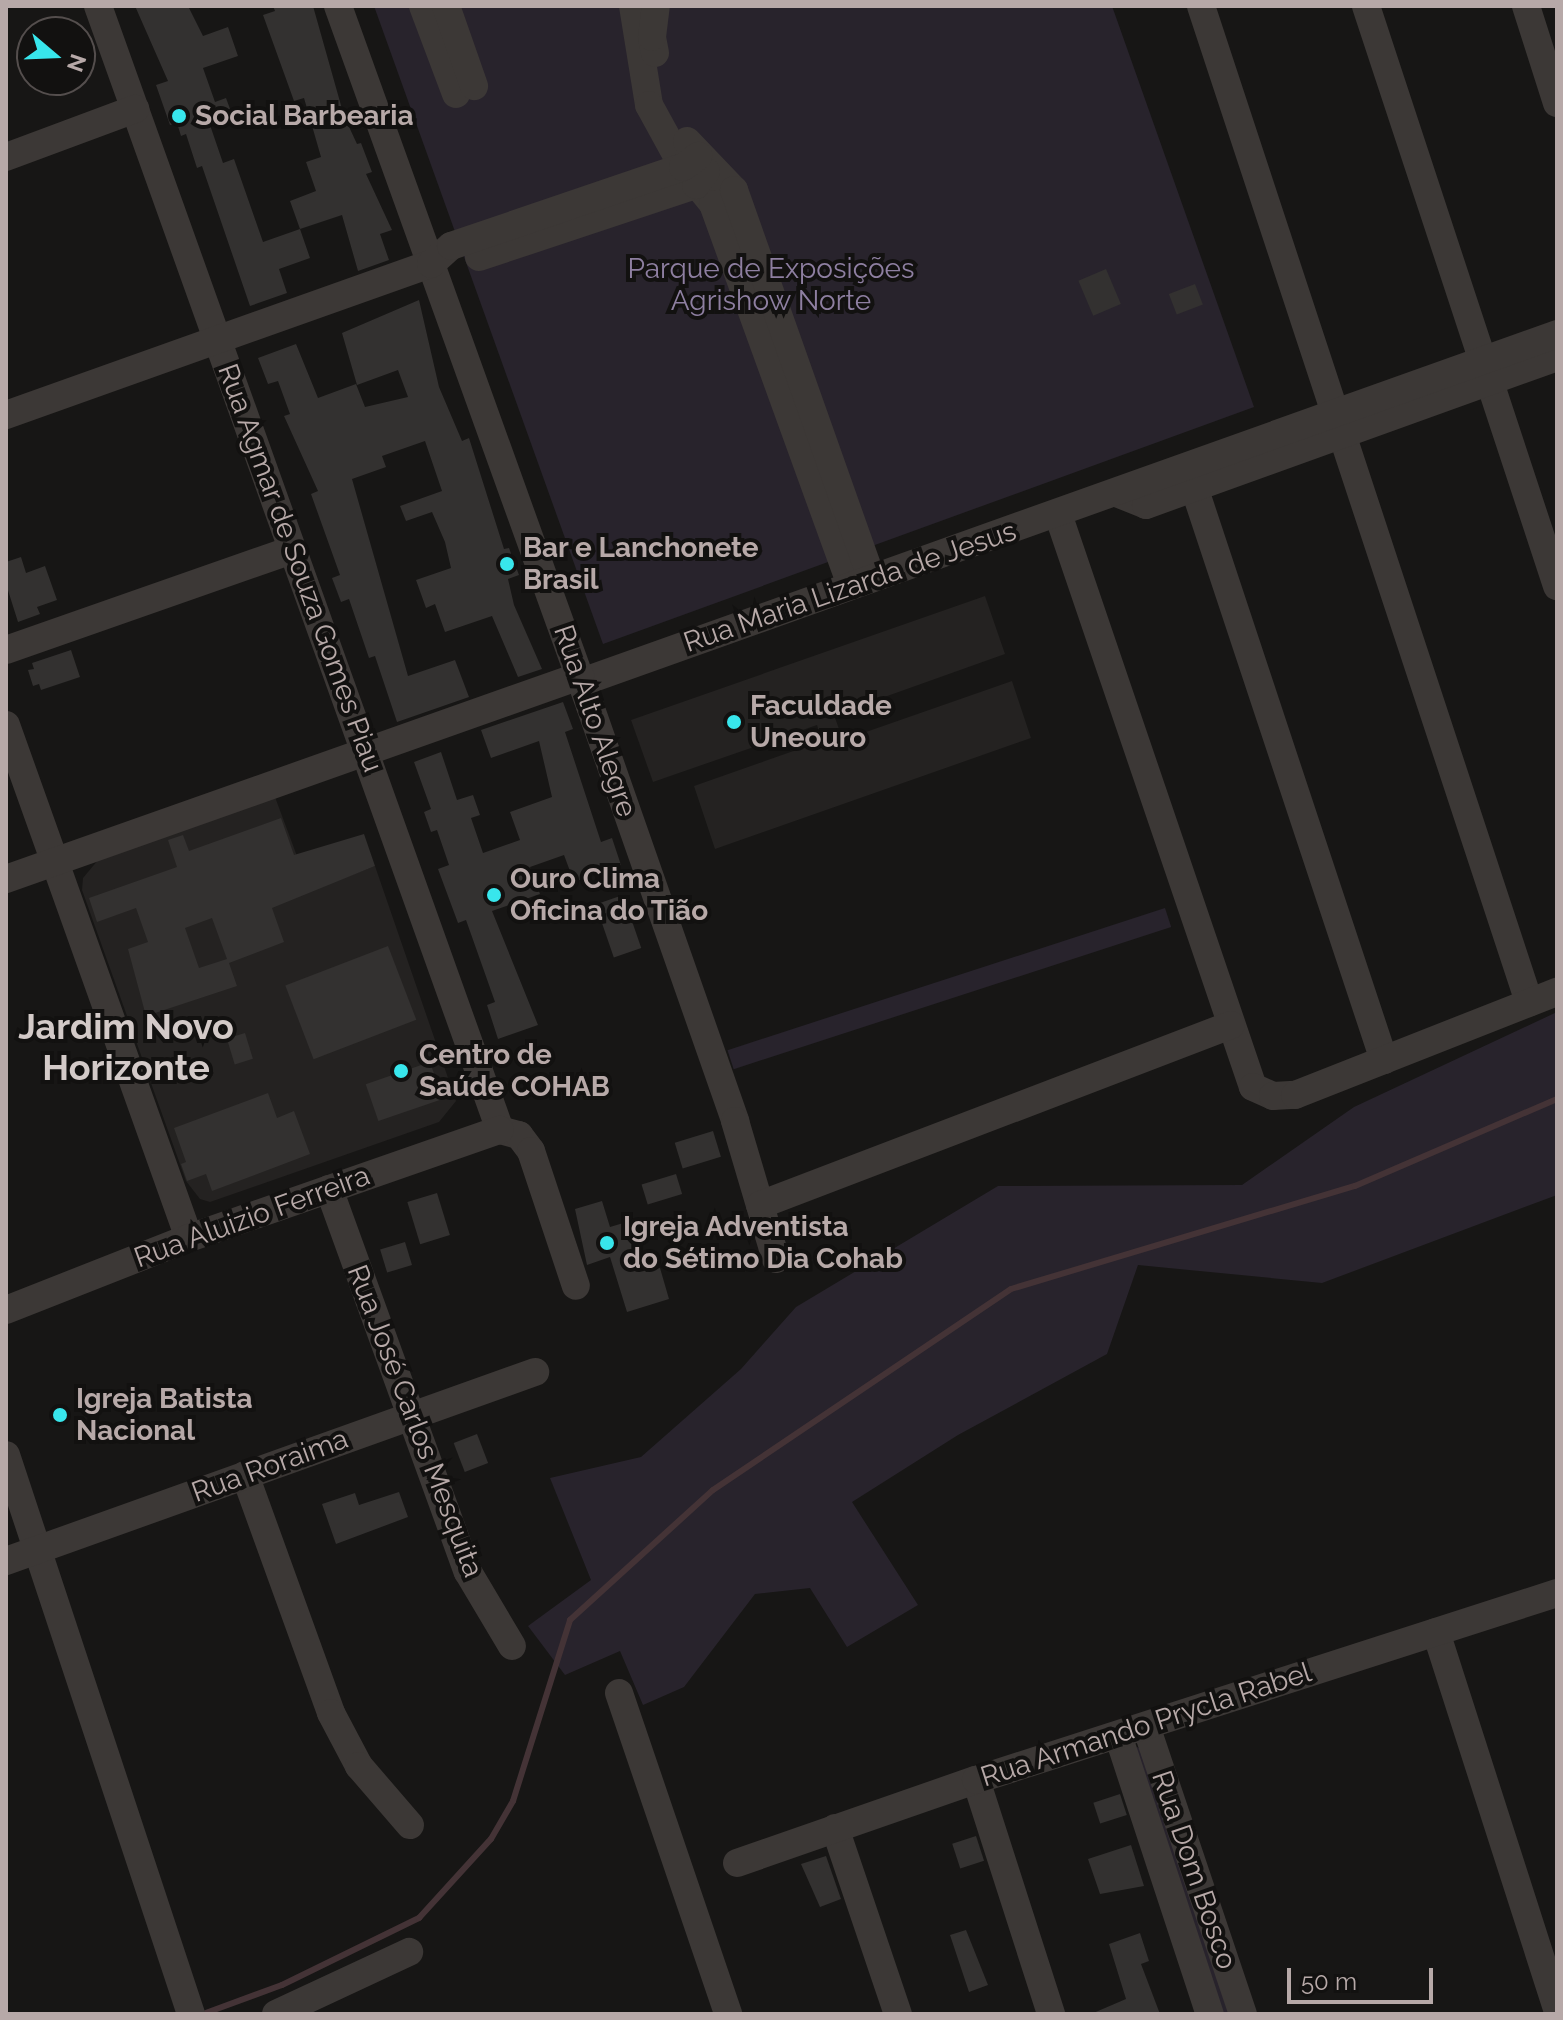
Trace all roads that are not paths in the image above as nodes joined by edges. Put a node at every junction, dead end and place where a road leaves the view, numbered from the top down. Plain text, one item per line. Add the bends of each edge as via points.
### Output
1 (98, 6) edge
2 (338, 6) edge
3 (423, 6) edge
4 (446, 6) edge
5 (651, 6) edge
6 (1201, 6) edge
7 (1366, 6) edge
8 (1526, 6) edge
9 (1557, 103) edge
10 (135, 109) junction
11 (6, 157) edge
12 (697, 169) junction
13 (431, 264) junction
14 (1557, 334) edge
15 (218, 340) junction
16 (1557, 357) edge
17 (1486, 371) junction
18 (6, 415) edge
19 (1339, 424) junction
20 (1194, 487) junction
21 (1119, 494) junction
22 (1058, 514) junction
23 (291, 550) junction
24 (861, 581) junction
25 (1557, 586) edge
26 (6, 650) edge
27 (581, 679) junction
28 (6, 725) edge
29 (366, 753) junction
30 (56, 862) junction
31 (6, 879) edge
32 (1557, 992) edge
33 (1529, 1002) junction
34 (1231, 1025) junction
35 (1384, 1060) junction
36 (500, 1130) junction
37 (329, 1189) junction
38 (760, 1205) junction
39 (189, 1238) junction
40 (776, 1259) dead end
41 (576, 1286) dead end
42 (6, 1310) edge
43 (535, 1372) dead end
44 (409, 1417) junction
45 (6, 1455) edge
46 (245, 1475) junction
47 (36, 1550) junction
48 (6, 1561) edge
49 (1557, 1593) edge
50 (1436, 1632) junction
51 (512, 1646) dead end
52 (619, 1693) dead end
53 (1146, 1726) junction
54 (1118, 1735) junction
55 (976, 1780) junction
56 (410, 1825) dead end
57 (835, 1828) junction
58 (737, 1863) dead end
59 (409, 1952) dead end
60 (188, 2007) edge
61 (1557, 2008) edge
62 (276, 2014) edge
63 (728, 2014) edge
64 (898, 2014) edge
65 (1051, 2014) edge
66 (1210, 2014) edge
67 (1243, 2014) edge

1 - 10 street, Rua Agmar de Souza Gomes Piau
2 - 13 street, Rua Alto Alegre
3 - 4 street via 465,90
5 - 12 street via 652,37 667,100
6 - 19 street
7 - 17 street
8 - 9 street
10 - 11 street
10 - 15 street, Rua Agmar de Souza Gomes Piau
12 - 13 street via 579,212 451,246
12 - 24 street via 734,190
13 - 15 street
13 - 27 street, Rua Alto Alegre
14 - 17 street
15 - 18 street
15 - 23 street, Rua Agmar de Souza Gomes Piau
16 - 17 street
17 - 19 street
17 - 25 street
19 - 20 street
19 - 21 street, Rua Maria Lizarda de Jesus via 1142,480
19 - 33 street
20 - 21 street via 1146,505
20 - 35 street
21 - 22 street, Rua Maria Lizarda de Jesus
22 - 24 street, Rua Maria Lizarda de Jesus
22 - 34 street
23 - 26 street
23 - 29 street, Rua Agmar de Souza Gomes Piau
24 - 27 street, Rua Maria Lizarda de Jesus
27 - 29 street, Rua Maria Lizarda de Jesus
27 - 38 street, Rua Alto Alegre
28 - 30 street
29 - 30 street, Rua Maria Lizarda de Jesus
29 - 36 street, Rua Agmar de Souza Gomes Piau
30 - 31 street, Rua Maria Lizarda de Jesus
30 - 39 street
32 - 33 street
33 - 35 street
34 - 35 street via 1253,1087 1263,1094 1295,1095
34 - 38 street
36 - 37 street, Rua Aluizio Ferreira
36 - 41 street via 519,1135 531,1151
37 - 39 street, Rua Aluizio Ferreira
37 - 44 street, Rua José Carlos Mesquita
38 - 40 street, Rua Alto Alegre
39 - 42 street, Rua Aluizio Ferreira
43 - 44 street, Rua Roraima
44 - 46 street, Rua Roraima
44 - 51 street, Rua José Carlos Mesquita via 468,1572
45 - 47 street
46 - 47 street, Rua Roraima
46 - 56 street via 331,1713 359,1766
47 - 48 street, Rua Roraima
47 - 60 street
49 - 50 street, Rua Armando Prycla Rabel
50 - 53 street, Rua Armando Prycla Rabel
50 - 61 street
52 - 63 street
53 - 54 street, Rua Armando Prycla Rabel
53 - 67 street, Rua Dom Bosco
54 - 55 street, Rua Armando Prycla Rabel
54 - 66 street, Rua Dom Bosco
55 - 57 street, Rua Armando Prycla Rabel
55 - 65 street
57 - 58 street, Rua Armando Prycla Rabel
57 - 64 street
59 - 62 street

